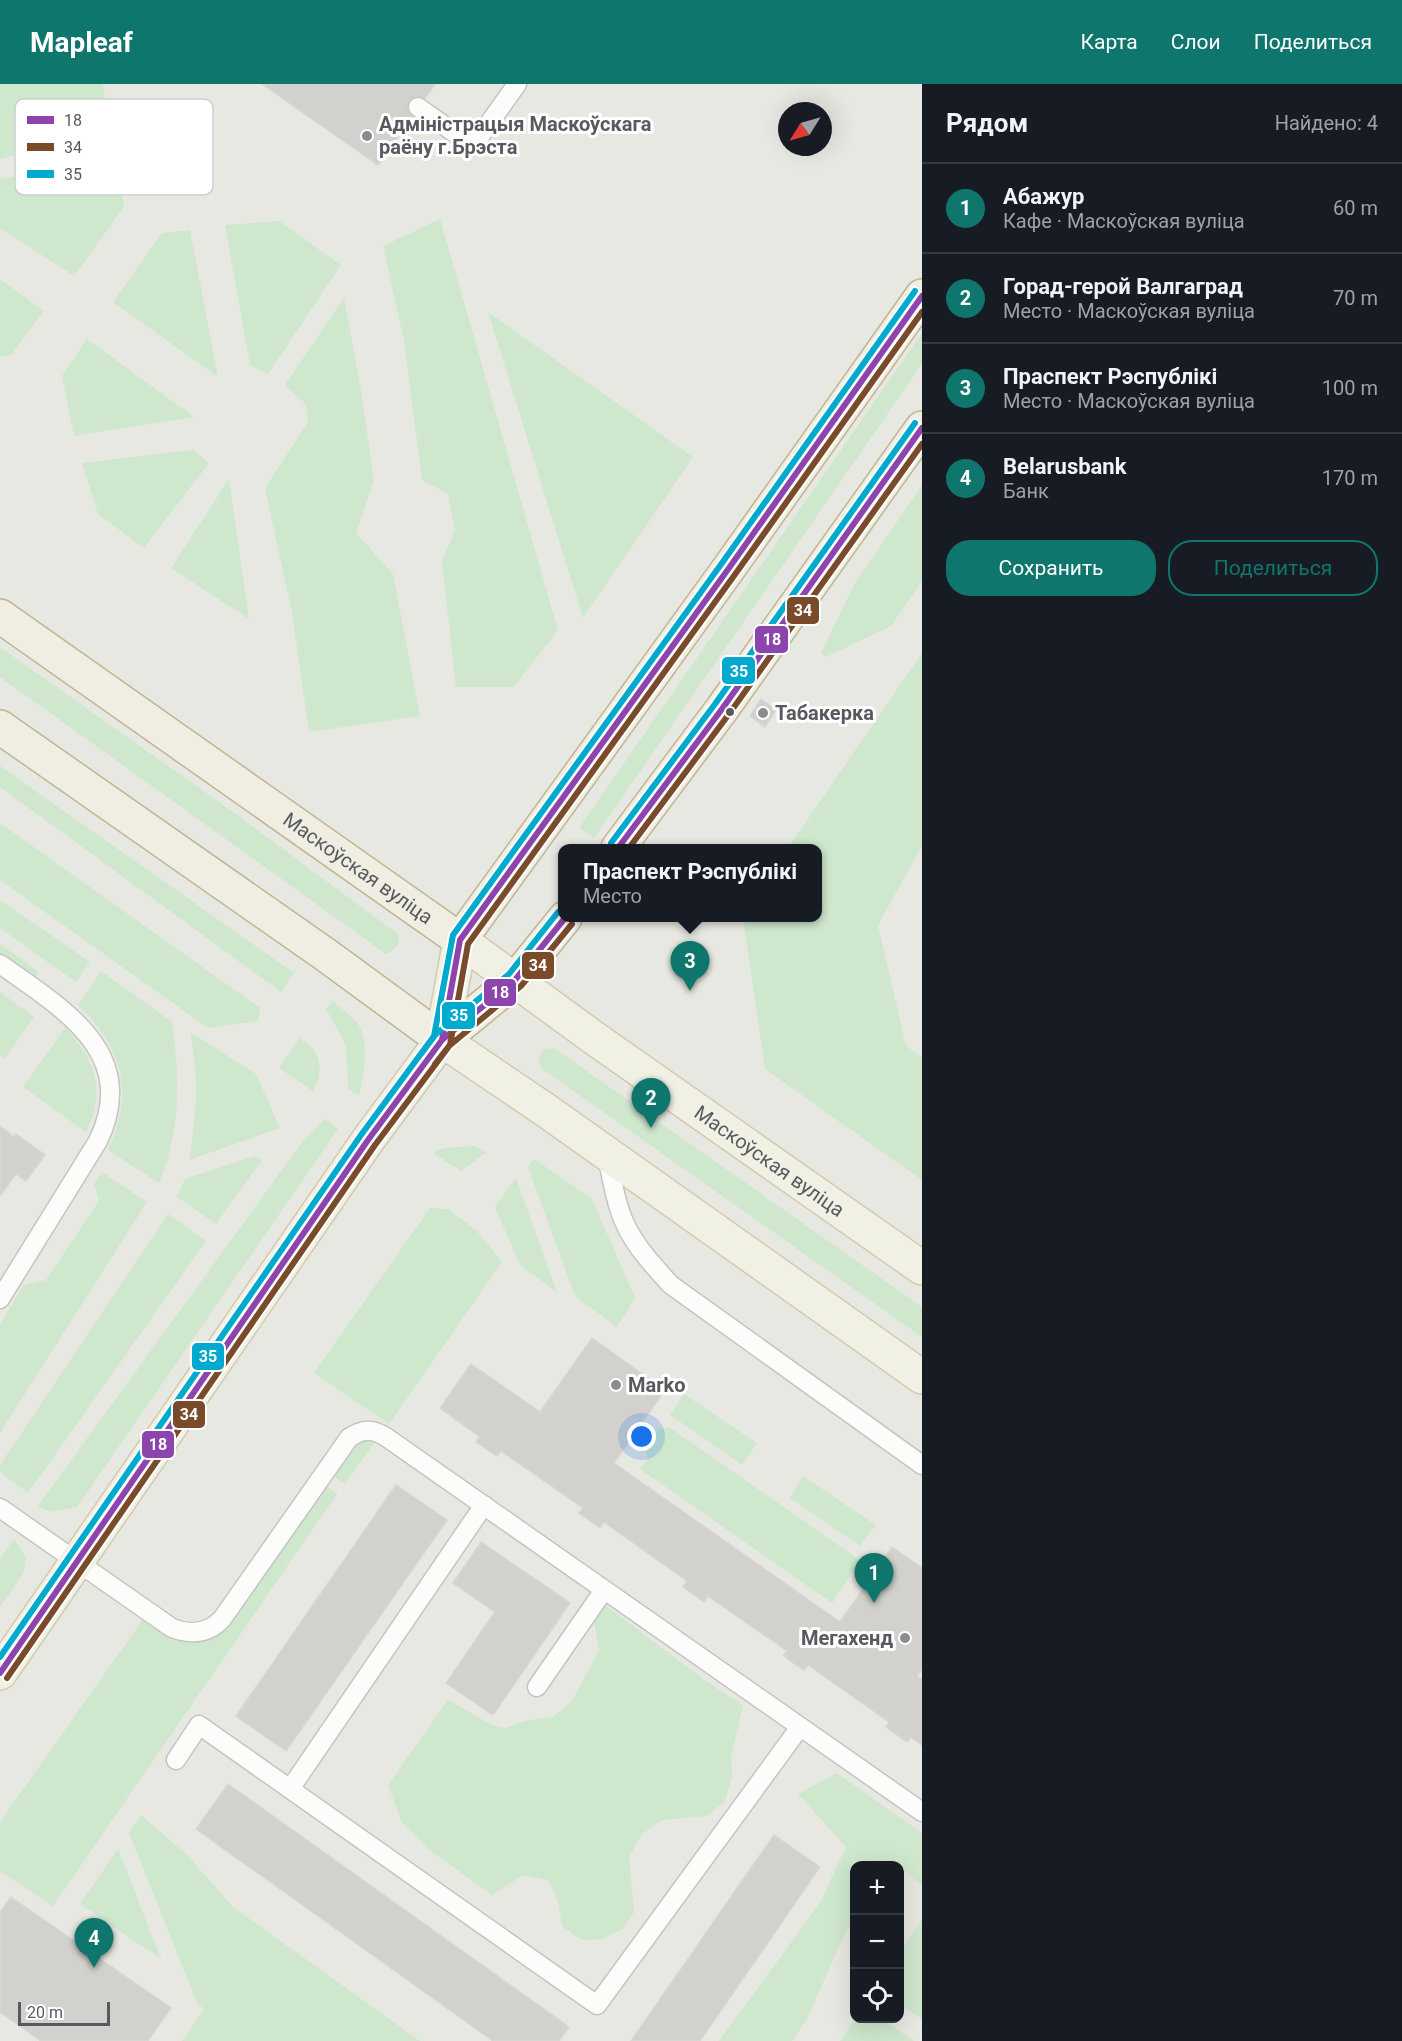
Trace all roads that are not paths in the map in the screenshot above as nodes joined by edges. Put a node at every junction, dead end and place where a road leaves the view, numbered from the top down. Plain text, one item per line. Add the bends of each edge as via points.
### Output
1 (517, 84) edge
2 (418, 107) dead end
3 (922, 296) edge
4 (921, 431) edge
5 (0, 616) edge
6 (0, 727) edge
7 (622, 844) edge
8 (562, 922) edge
9 (460, 940) junction
10 (0, 964) edge
11 (515, 980) junction
12 (442, 1040) junction
13 (607, 1154) junction
14 (922, 1268) edge
15 (7, 1272) edge
16 (0, 1299) edge
17 (922, 1377) edge
18 (922, 1465) edge
19 (484, 1505) junction
20 (0, 1508) edge
21 (78, 1561) junction
22 (604, 1590) junction
23 (0, 1673) edge
24 (537, 1687) dead end
25 (800, 1727) junction
26 (176, 1760) dead end
27 (290, 1789) junction
28 (922, 1812) edge

1 - 2 lane via 472,146
3 - 9 highway
4 - 7 highway
5 - 9 highway, Маскоўская вуліца
6 - 12 highway
8 - 11 highway
9 - 11 main road, Маскоўская вуліца
9 - 12 main road
10 - 15 lane via 64,1010 87,1032 99,1050 110,1084 106,1125 98,1141
11 - 12 highway
11 - 14 main road, Маскоўская вуліца
12 - 13 main road
12 - 21 main road via 368,1140
13 - 17 main road
13 - 18 lane via 620,1211 629,1231 671,1285
15 - 16 lane
19 - 21 lane via 379,1432 364,1430 343,1445 214,1627 185,1633 172,1628
19 - 22 lane
19 - 27 lane
20 - 21 lane
21 - 23 main road
22 - 24 lane
22 - 25 lane
25 - 27 lane via 597,2005
25 - 28 lane
26 - 27 lane via 199,1725

